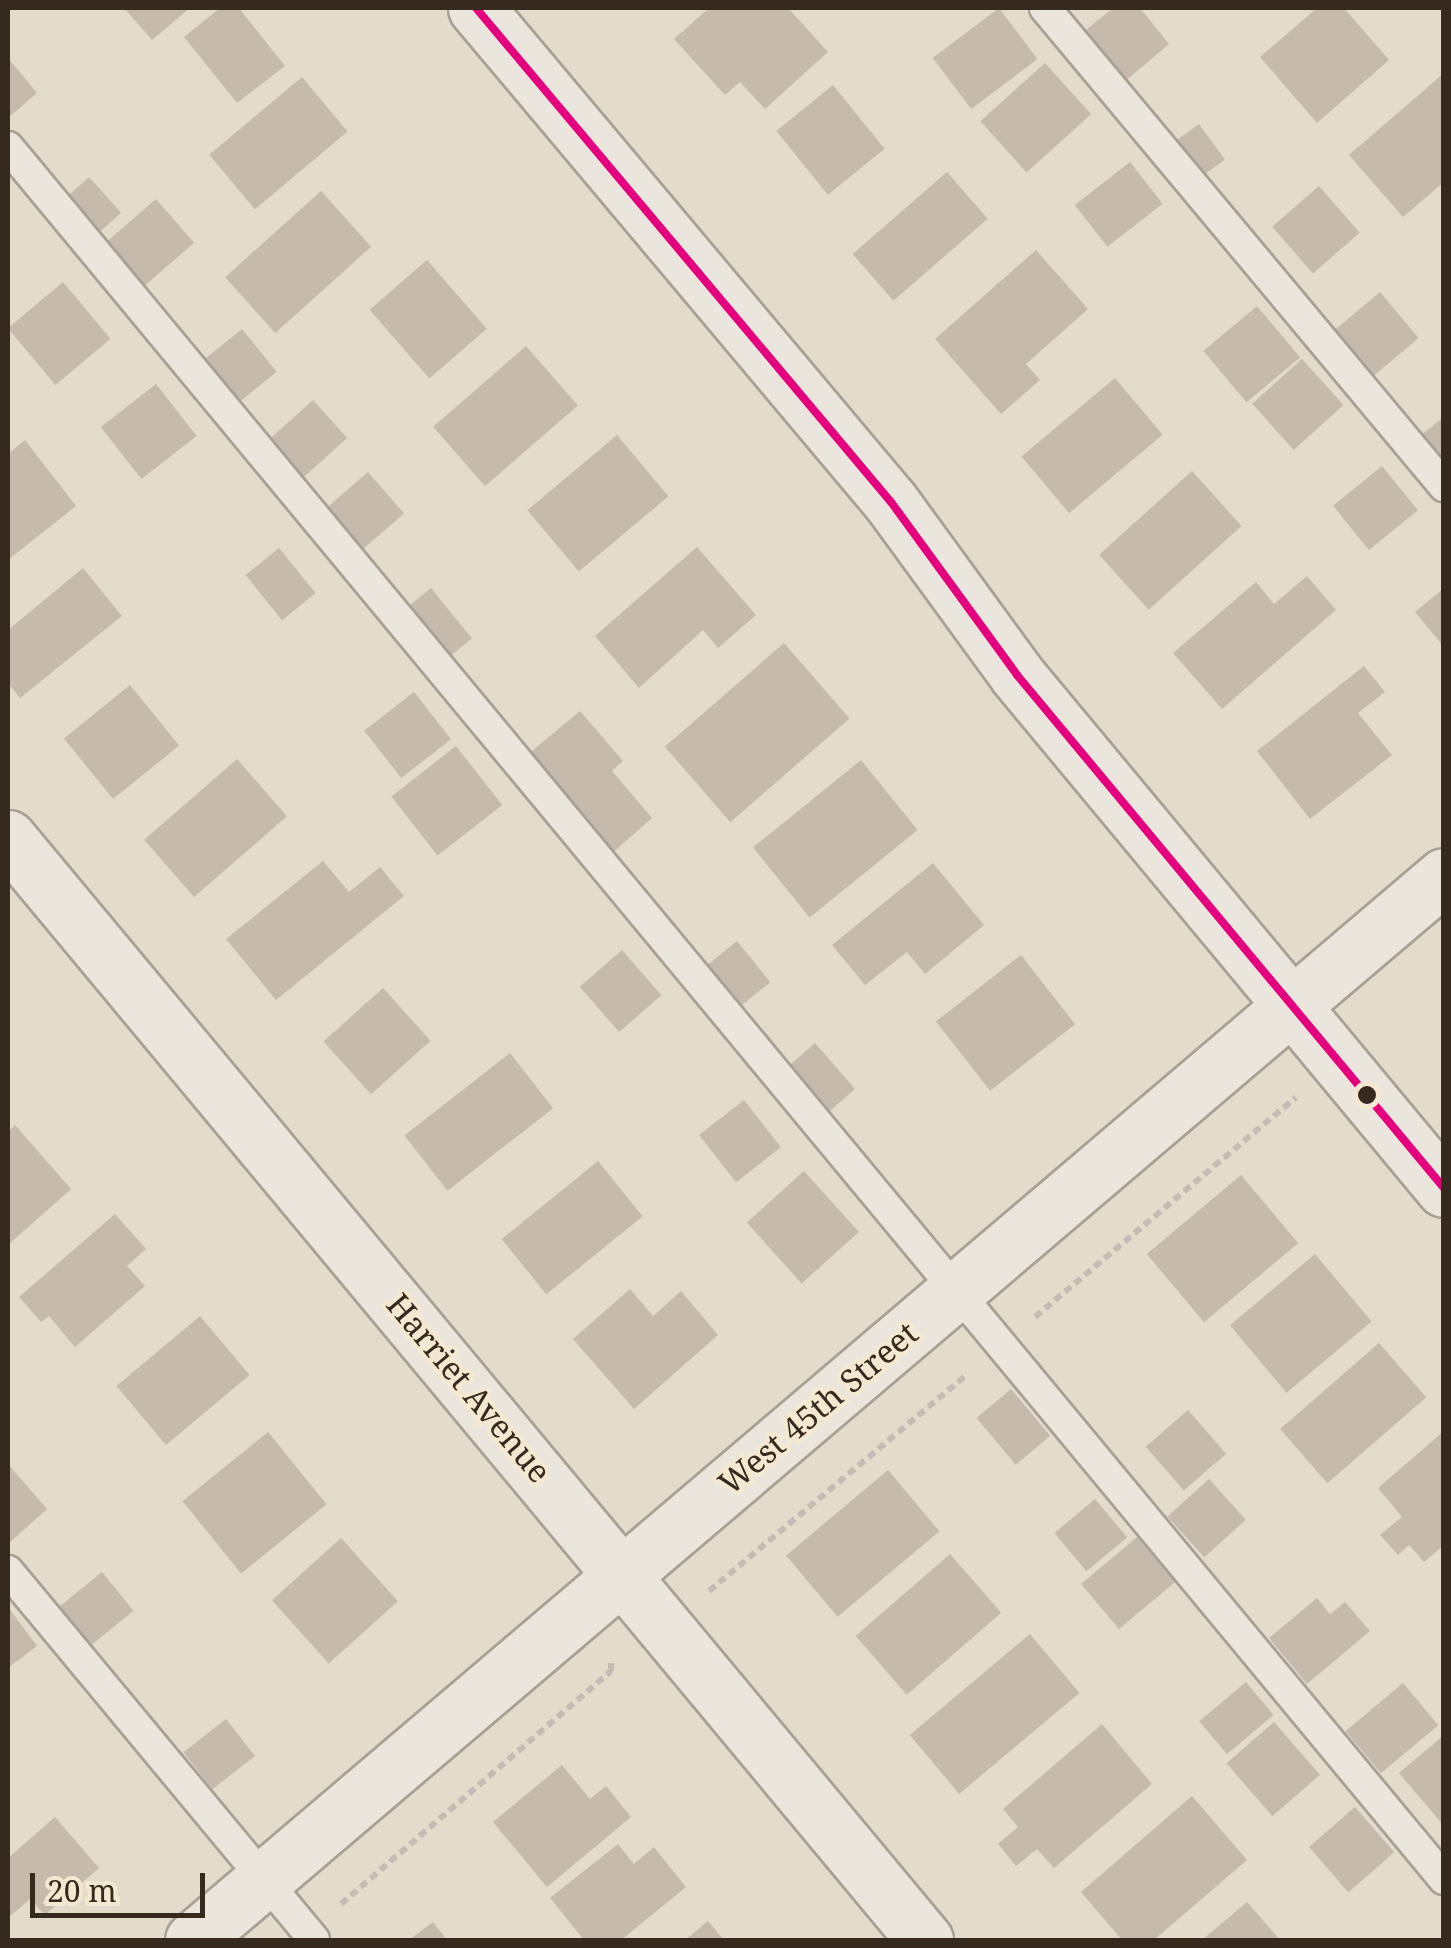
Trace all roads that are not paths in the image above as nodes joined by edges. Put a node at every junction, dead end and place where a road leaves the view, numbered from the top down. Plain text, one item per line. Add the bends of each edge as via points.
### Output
1 (476, 8) edge
2 (1046, 8) edge
3 (8, 147) edge
4 (1444, 486) edge
5 (8, 838) edge
6 (1444, 876) edge
7 (1293, 1004) junction
8 (1444, 1189) edge
9 (954, 1292) junction
10 (8, 1571) edge
11 (624, 1573) junction
12 (1444, 1880) edge
13 (264, 1881) junction
14 (310, 1937) edge
15 (193, 1940) edge
16 (926, 1940) edge

1 - 7 street via 891,502 1017,675
2 - 4 lane
3 - 9 lane
5 - 11 street, Harriet Avenue
6 - 7 street, West 45th Street
7 - 8 street
7 - 9 street, West 45th Street
9 - 11 street, West 45th Street
9 - 12 lane
10 - 13 lane
11 - 13 street, West 45th Street
11 - 16 street, Harriet Avenue
13 - 14 lane
13 - 15 street, West 45th Street

